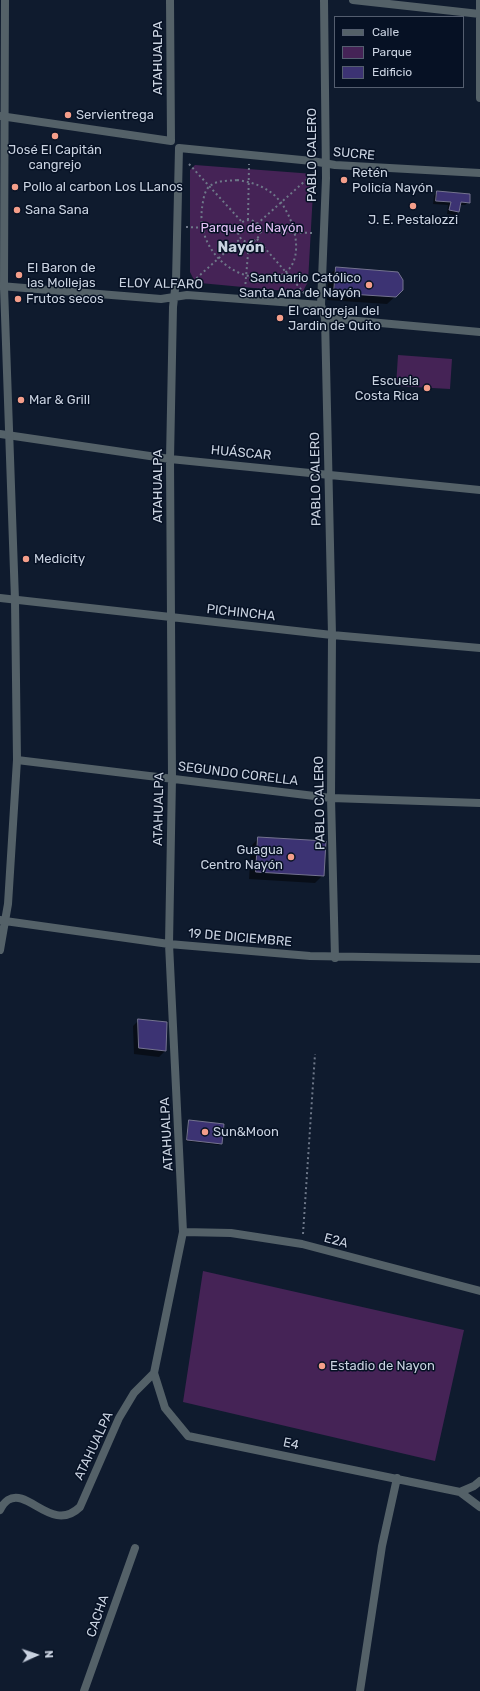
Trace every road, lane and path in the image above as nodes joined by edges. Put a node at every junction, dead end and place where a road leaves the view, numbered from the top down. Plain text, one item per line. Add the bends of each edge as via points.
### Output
1 (5, 0) edge
2 (170, 0) edge
3 (324, 0) edge
4 (353, 0) edge
5 (480, 0) edge
6 (480, 14) edge
7 (480, 98) edge
8 (2, 116) edge
9 (171, 141) junction
10 (179, 148) junction
11 (242, 163) dead end
12 (249, 163) junction
13 (324, 163) junction
14 (257, 164) dead end
15 (186, 165) dead end
16 (317, 170) dead end
17 (480, 173) edge
18 (249, 182) junction
19 (209, 186) junction
20 (281, 202) junction
21 (185, 220) dead end
22 (248, 220) junction
23 (242, 222) junction
24 (257, 224) junction
25 (185, 227) junction
26 (202, 227) junction
27 (238, 229) junction
28 (260, 232) junction
29 (295, 233) junction
30 (316, 233) dead end
31 (185, 234) dead end
32 (240, 239) junction
33 (257, 239) junction
34 (249, 242) junction
35 (218, 259) junction
36 (286, 273) junction
37 (247, 276) junction
38 (188, 281) dead end
39 (191, 284) junction
40 (2, 287) edge
41 (194, 287) dead end
42 (245, 292) dead end
43 (310, 292) dead end
44 (177, 295) junction
45 (307, 295) junction
46 (303, 297) dead end
47 (321, 305) junction
48 (325, 318) junction
49 (480, 332) edge
50 (0, 434) edge
51 (9, 435) junction
52 (170, 459) junction
53 (328, 474) junction
54 (480, 490) edge
55 (0, 598) edge
56 (15, 600) junction
57 (170, 617) junction
58 (332, 635) junction
59 (480, 648) edge
60 (17, 760) junction
61 (172, 778) junction
62 (332, 798) junction
63 (480, 803) edge
64 (3, 921) edge
65 (169, 944) junction
66 (0, 950) edge
67 (334, 958) junction
68 (480, 958) edge
69 (315, 1054) dead end
70 (183, 1232) junction
71 (302, 1244) junction
72 (480, 1291) edge
73 (154, 1373) junction
74 (397, 1478) junction
75 (480, 1480) edge
76 (460, 1492) junction
77 (480, 1507) edge
78 (0, 1510) edge
79 (134, 1548) dead end
80 (84, 1691) edge
81 (360, 1691) edge

1 - 8 street
2 - 9 street, ATAHUALPA
3 - 13 street, PABLO CALERO
4 - 6 street
5 - 6 street
6 - 7 street
8 - 9 street
8 - 40 street
9 - 10 street
10 - 13 street, SUCRE
10 - 44 street, ATAHUALPA
11 - 12 path
12 - 14 path
12 - 18 path
13 - 17 street, SUCRE
13 - 47 street, PABLO CALERO
15 - 19 path via 189,161
16 - 20 path
18 - 19 path via 227,181
18 - 20 path via 266,189
18 - 22 path
19 - 23 path
19 - 26 path via 203,202
20 - 24 path
20 - 29 path via 291,218
21 - 25 path
22 - 23 path
22 - 24 path
23 - 27 path
24 - 28 path
25 - 26 path
25 - 31 path
26 - 27 path
26 - 35 path via 207,242
27 - 32 path
28 - 29 path
28 - 33 path
29 - 30 path
29 - 36 path via 294,257
32 - 34 path
32 - 35 path
33 - 34 path
33 - 36 path
34 - 37 path
35 - 37 path via 234,271
35 - 39 path
36 - 37 path via 271,278
36 - 45 path
37 - 42 path
38 - 39 path
39 - 41 path
39 - 44 path
40 - 44 street, ELOY ALFARO via 161,298
40 - 51 street
43 - 45 path
44 - 47 street, ELOY ALFARO
44 - 52 street, ATAHUALPA via 173,307
45 - 46 path
47 - 48 street, PABLO CALERO
48 - 49 street
48 - 53 street, PABLO CALERO
50 - 51 street, HUÁSCAR
51 - 52 street, HUÁSCAR
51 - 56 street
52 - 53 street, HUÁSCAR
52 - 57 street, ATAHUALPA
53 - 54 street, HUÁSCAR
53 - 58 street, PABLO CALERO
55 - 56 street, PICHINCHA
56 - 57 street, PICHINCHA
56 - 60 street
57 - 58 street, PICHINCHA
57 - 61 street, ATAHUALPA
58 - 59 street, PICHINCHA
58 - 62 street, PABLO CALERO
60 - 61 street, SEGUNDO CORELLA
60 - 64 street via 10,886
61 - 62 street, SEGUNDO CORELLA
61 - 65 street, ATAHUALPA
62 - 63 street, SEGUNDO CORELLA
62 - 67 street, PABLO CALERO
64 - 65 street, 19 DE DICIEMBRE
64 - 66 street
65 - 67 street, 19 DE DICIEMBRE
65 - 70 street, ATAHUALPA
67 - 68 street, 19 DE DICIEMBRE
69 - 71 path
70 - 71 street, E2A via 231,1233
70 - 73 street, ATAHUALPA
71 - 72 street, E2A
73 - 74 street, E4 via 164,1408 188,1436
73 - 78 street, ATAHUALPA via 134,1393 119,1418 84,1501 75,1512 68,1516 54,1515 19,1498 7,1501
74 - 76 street, E4
74 - 81 street via 382,1546
75 - 76 street via 474,1486
76 - 77 street
79 - 80 street, CACHA

